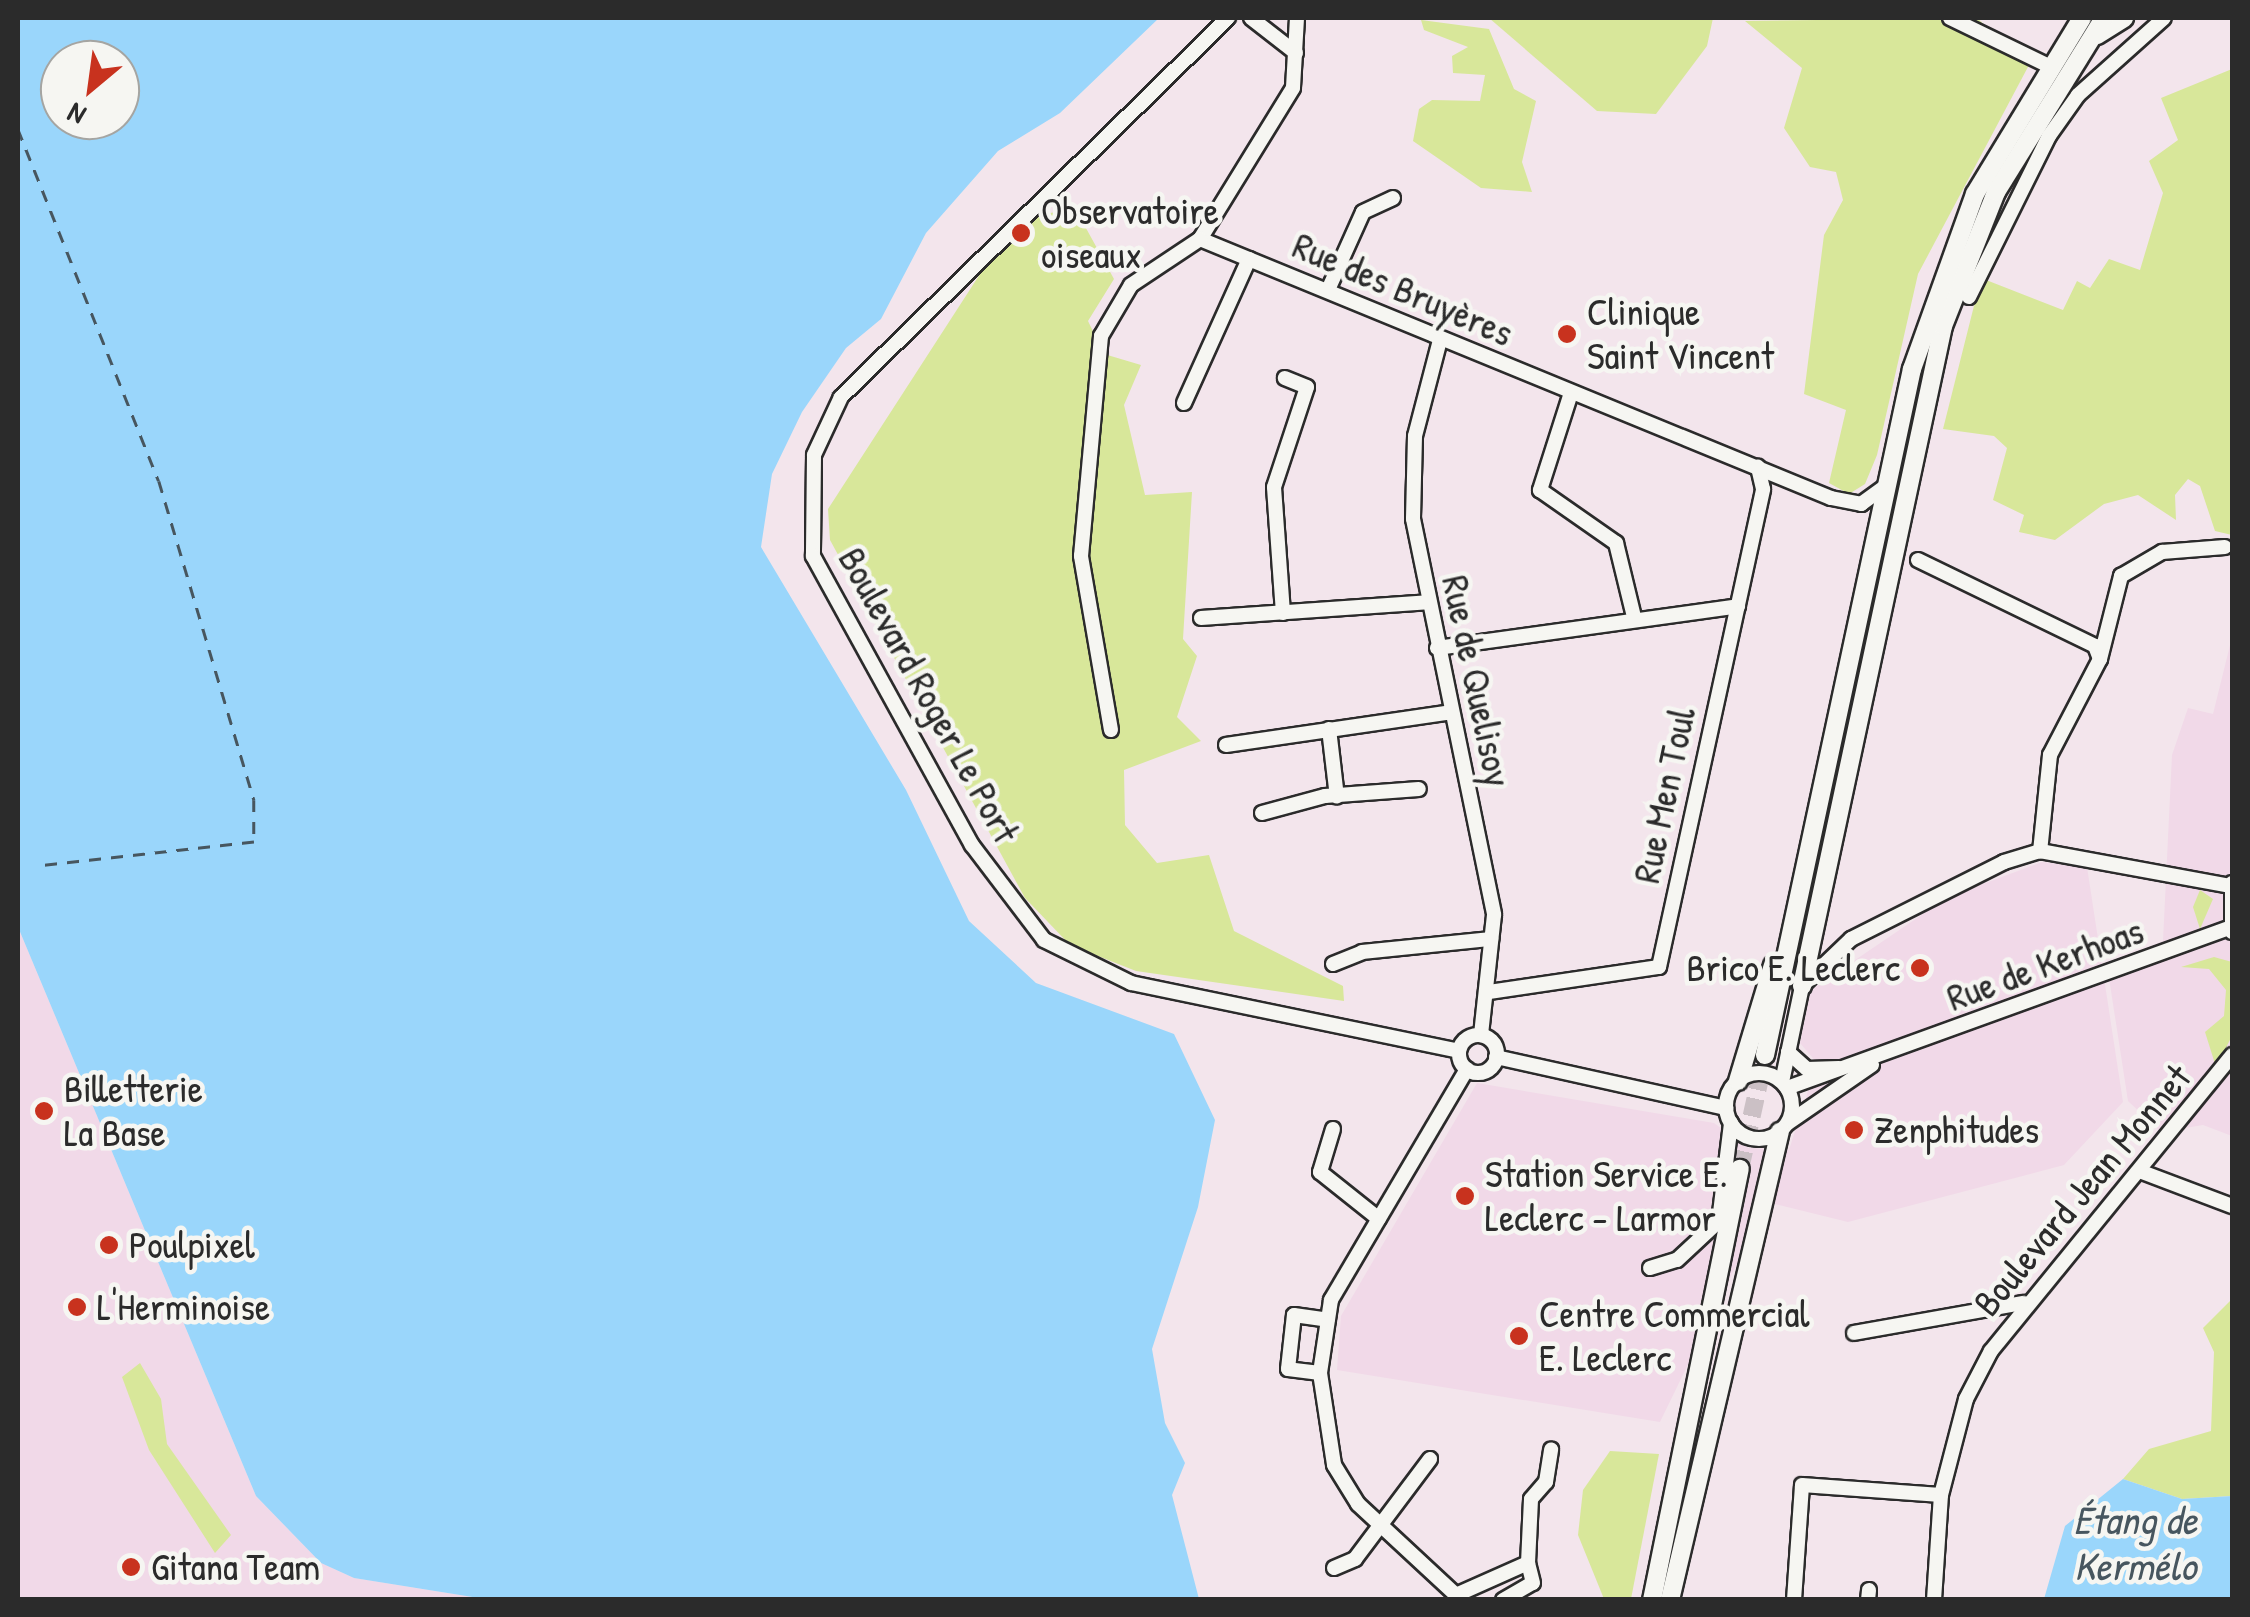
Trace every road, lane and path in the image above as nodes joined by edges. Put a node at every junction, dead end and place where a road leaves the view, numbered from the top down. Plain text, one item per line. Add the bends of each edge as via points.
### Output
1 (1228, 18) edge
2 (1250, 18) edge
3 (1297, 18) edge
4 (1950, 18) edge
5 (2082, 18) edge
6 (2104, 18) edge
7 (2124, 18) edge
8 (2164, 18) edge
9 (2081, 48) junction
10 (1296, 53) junction
11 (2049, 66) junction
12 (1394, 198) dead end
13 (1200, 239) junction
14 (1250, 259) junction
15 (1328, 290) junction
16 (1969, 297) dead end
17 (1440, 340) junction
18 (1285, 378) dead end
19 (1570, 396) junction
20 (1184, 403) dead end
21 (1758, 467) junction
22 (1884, 487) junction
23 (2224, 547) dead end
24 (1918, 560) dead end
25 (1427, 602) junction
26 (1738, 606) junction
27 (1284, 613) junction
28 (1634, 617) junction
29 (1201, 618) dead end
30 (1438, 648) junction
31 (2100, 659) junction
32 (1854, 678) junction
33 (1451, 712) junction
34 (1329, 729) junction
35 (1111, 730) dead end
36 (1226, 745) dead end
37 (1418, 789) dead end
38 (1338, 798) junction
39 (1262, 813) dead end
40 (2040, 851) junction
41 (2231, 885) edge
42 (2231, 930) edge
43 (1492, 940) junction
44 (1333, 964) dead end
45 (1802, 986) junction
46 (1489, 992) junction
47 (1481, 1035) junction
48 (1459, 1051) junction
49 (1776, 1055) junction
50 (2232, 1055) edge
51 (1496, 1058) junction
52 (1882, 1059) junction
53 (1849, 1066) junction
54 (1467, 1069) junction
55 (1738, 1081) junction
56 (1784, 1085) junction
57 (1729, 1115) junction
58 (1784, 1128) junction
59 (1333, 1129) dead end
60 (1745, 1170) tunnel mouth
61 (2142, 1172) junction
62 (2232, 1206) edge
63 (1379, 1219) junction
64 (1720, 1221) junction
65 (1650, 1268) dead end
66 (2023, 1303) junction
67 (1328, 1320) junction
68 (1854, 1333) dead end
69 (1320, 1373) junction
70 (1694, 1445) junction
71 (1551, 1449) dead end
72 (1430, 1459) dead end
73 (1941, 1495) junction
74 (1380, 1526) junction
75 (1528, 1564) junction
76 (1334, 1568) dead end
77 (1457, 1597) edge
78 (1503, 1600) edge
79 (1652, 1600) edge
80 (1670, 1600) edge
81 (1794, 1600) edge
82 (1934, 1600) edge

1 - 48 street, Boulevard Roger Le Port via 842,398 814,455 813,556 972,845 1044,940 1131,984
2 - 10 street
3 - 10 street
4 - 11 street
5 - 11 main road
6 - 9 main road
7 - 9 main road
8 - 16 street via 2078,95 2049,136
9 - 32 main road via 1996,192 1943,326
10 - 13 street via 1293,88
11 - 22 main road via 1975,194 1912,369
12 - 15 street via 1363,212
13 - 14 street, Rue des Bruyères
13 - 35 street via 1131,285 1101,336 1081,556
14 - 15 street, Rue des Bruyères
14 - 20 street
15 - 17 street, Rue des Bruyères
17 - 19 street, Rue des Bruyères
17 - 25 street, Rue de Quelisoy via 1411,487
18 - 27 street via 1306,387 1274,487
19 - 21 street, Rue des Bruyères
19 - 28 street via 1540,490 1616,543
21 - 22 street, Rue des Bruyères via 1846,503 1874,500
21 - 26 street, Rue Men Toul via 1763,488
22 - 32 main road
23 - 31 street via 2162,552 2122,576
24 - 31 street via 2096,646
25 - 27 street
25 - 30 street, Rue de Quelisoy
26 - 28 street
26 - 46 street, Rue Men Toul via 1659,967
27 - 29 street
28 - 30 street
30 - 33 street, Rue de Quelisoy
31 - 40 street via 2050,755
32 - 45 main road
32 - 49 main road
32 - 55 main road
33 - 34 street
33 - 43 street, Rue de Quelisoy via 1488,876
34 - 36 street
34 - 38 street
37 - 38 street
38 - 39 street
40 - 41 street
40 - 45 street via 1850,939
41 - 42 street
42 - 52 street, Rue de Kerhoas
43 - 44 street via 1362,952
43 - 46 street, Rue de Quelisoy
45 - 49 street
46 - 47 street, Rue de Quelisoy
47 - 48 street
47 - 51 street
48 - 54 street
49 - 53 street via 1807,1069
49 - 56 street
50 - 61 street, Boulevard Jean Monnet
51 - 54 street via 1483,1072
51 - 57 street
52 - 53 street, Rue de Kerhoas
52 - 58 street, Rue de Kerhoas
53 - 56 street, Rue de Kerhoas
54 - 63 street
55 - 56 street via 1757,1073
55 - 57 street
56 - 58 street
57 - 58 street via 1753,1138
57 - 64 street
58 - 70 main road
59 - 63 street via 1320,1172
60 - 70 main road
61 - 62 street
61 - 66 street, Boulevard Jean Monnet
63 - 67 street
64 - 65 street via 1678,1260
64 - 70 main road
66 - 68 street
66 - 73 street, Boulevard Jean Monnet via 1966,1400
67 - 69 street
67 - 69 street via 1294,1314 1288,1369
69 - 74 street via 1334,1464
70 - 79 main road
70 - 80 main road
71 - 75 street via 1546,1482 1531,1499
72 - 74 street
73 - 81 street via 1802,1485
73 - 82 street, Boulevard Jean Monnet
74 - 76 street via 1356,1558
74 - 77 street
75 - 77 street
75 - 78 street via 1533,1582

